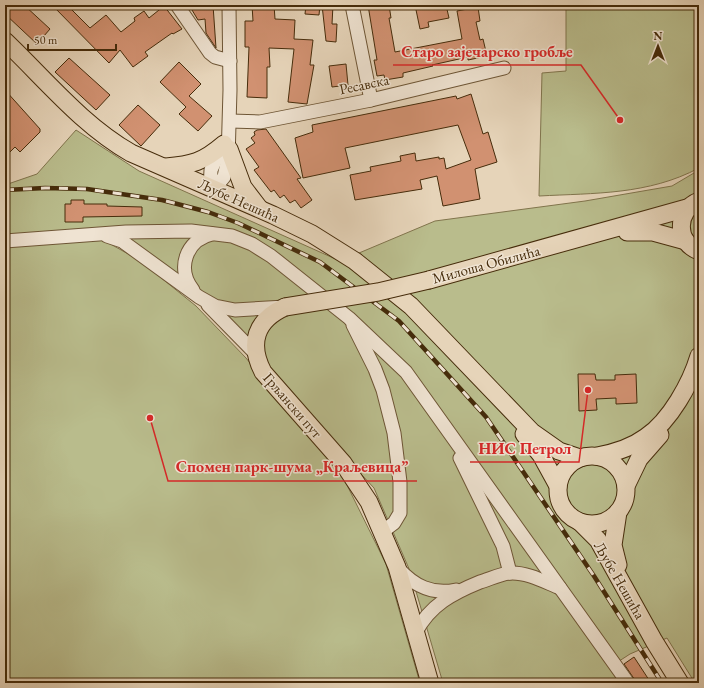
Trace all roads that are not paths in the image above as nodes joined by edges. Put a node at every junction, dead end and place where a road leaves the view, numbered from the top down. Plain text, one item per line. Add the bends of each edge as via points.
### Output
1 (177, 5) edge
2 (230, 5) edge
3 (352, 5) edge
4 (5, 41) edge
5 (230, 61) junction
6 (504, 68) dead end
7 (371, 100) junction
8 (230, 121) junction
9 (227, 143) junction
10 (164, 168) junction
11 (212, 188) junction
12 (693, 204) edge
13 (261, 210) junction
14 (101, 234) junction
15 (216, 234) junction
16 (593, 236) junction
17 (5, 241) edge
18 (694, 249) edge
19 (378, 292) joint
20 (199, 297) junction
21 (285, 307) junction
22 (349, 318) junction
23 (256, 354) junction
24 (699, 356) edge
25 (469, 366) junction
26 (699, 377) edge
27 (445, 426) junction
28 (597, 456) junction
29 (580, 458) junction
30 (558, 486) junction
31 (626, 486) junction
32 (618, 512) junction
33 (580, 522) junction
34 (382, 532) junction
35 (396, 567) junction
36 (510, 573) junction
37 (560, 588) junction
38 (460, 590) junction
39 (416, 632) junction
40 (654, 641) junction
41 (430, 683) edge
42 (628, 683) edge
43 (680, 683) edge

1 - 5 street via 210,53
2 - 5 street
3 - 7 street
4 - 10 main road, Љубе Нешића via 95,130 131,153
5 - 8 street
6 - 7 street, Ресавска
7 - 8 street, Ресавска via 260,122
8 - 9 street
9 - 10 main road via 203,160
9 - 11 street via 211,170
9 - 13 main road via 244,187
10 - 11 main road, Љубе Нешића
11 - 13 main road, Љубе Нешића
12 - 16 main road, Милоша Обилића
12 - 18 main road via 683,216 681,224 682,233
13 - 25 main road, Љубе Нешића via 312,234 366,269 411,306
14 - 15 street via 178,231
14 - 17 street
14 - 20 street via 122,241
15 - 20 street via 197,240 185,260 186,281
15 - 22 street via 240,239 263,251 296,274
16 - 18 main road, Милоша Обилића via 653,232
16 - 19 main road, Милоша Обилића, bridge
19 - 21 main road, Грљански пут, bridge
20 - 21 street via 228,310
20 - 23 street
21 - 23 main road, Грљански пут via 269,316 260,327 256,339
22 - 27 street via 406,372
22 - 34 street via 378,376 394,433 400,482 400,513 394,523
23 - 34 main road, Грљански пут via 263,372 349,470
24 - 28 main road via 688,383 657,427 646,437 623,450
25 - 29 main road via 532,432 560,451
25 - 30 main road via 541,455
26 - 31 main road via 675,418 639,459
27 - 36 street via 503,546
27 - 37 street
28 - 29 main road
28 - 31 main road via 610,461 618,468
29 - 30 main road via 566,468
30 - 33 main road via 559,498 564,509
31 - 32 main road via 625,498
32 - 33 main road via 598,523
32 - 40 main road, Љубе Нешића via 613,545 616,558
33 - 40 main road, Љубе Нешића via 598,540
34 - 35 main road, Грљански пут
35 - 38 street via 412,582 425,589 442,592
35 - 39 main road, Грљански пут
36 - 37 street via 533,577
36 - 38 street
37 - 42 street
38 - 39 street via 429,611
39 - 41 main road, Грљански пут
40 - 43 main road, Љубе Нешића

